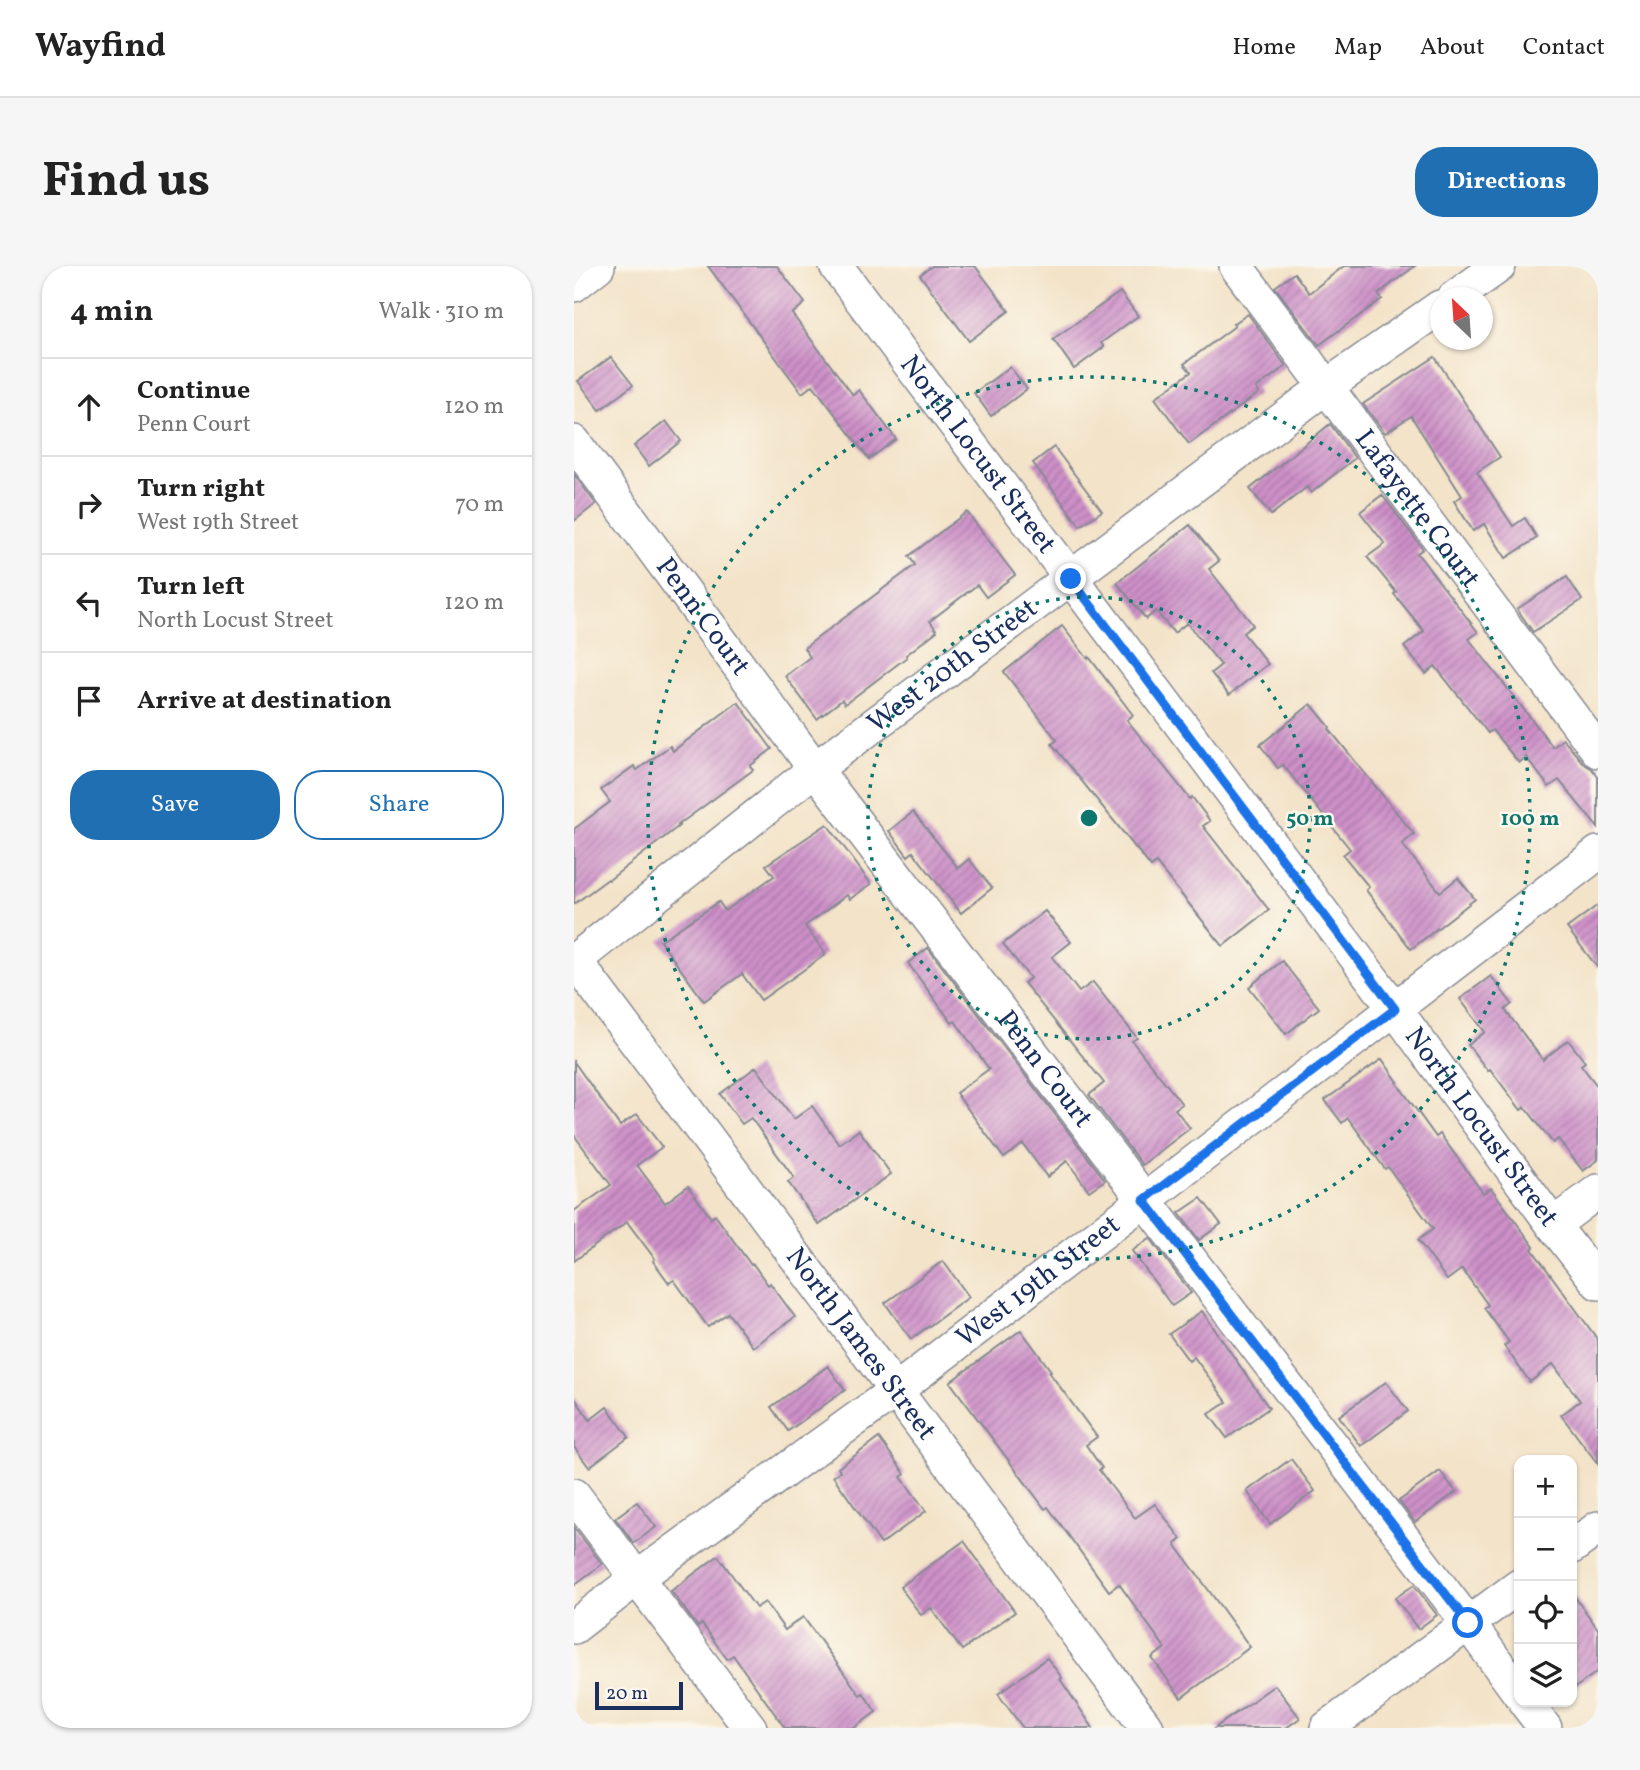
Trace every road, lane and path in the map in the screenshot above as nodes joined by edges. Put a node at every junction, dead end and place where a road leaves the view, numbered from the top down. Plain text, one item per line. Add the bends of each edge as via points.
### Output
1 (598, 266) edge
2 (836, 266) edge
3 (1236, 266) edge
4 (1499, 266) edge
5 (574, 285) edge
6 (1469, 287) edge
7 (1430, 314) edge
8 (1327, 386) junction
9 (574, 442) edge
10 (1071, 579) junction
11 (1598, 751) edge
12 (815, 769) junction
13 (1598, 853) edge
14 (574, 960) edge
15 (1395, 1009) junction
16 (1598, 1191) edge
17 (1144, 1200) junction
18 (1553, 1226) junction
19 (1598, 1283) edge
20 (895, 1391) junction
21 (574, 1495) edge
22 (1598, 1528) edge
23 (1577, 1543) edge
24 (637, 1578) junction
25 (1514, 1590) edge
26 (1468, 1623) junction
27 (574, 1627) edge
28 (1514, 1686) edge
29 (1529, 1707) edge
30 (750, 1728) edge
31 (1147, 1728) edge
32 (1327, 1728) edge
33 (1545, 1728) edge

1 - 5 street
2 - 10 street, North Locust Street
3 - 8 street, Lafayette Court
4 - 6 street
7 - 8 street, West 20th Street
8 - 10 street, West 20th Street
8 - 11 street, Lafayette Court
9 - 12 street, Penn Court
10 - 12 street, West 20th Street
10 - 15 street, North Locust Street
12 - 14 street, West 20th Street
12 - 17 street, Penn Court
13 - 15 street, West 19th Street
14 - 20 street, North James Street
15 - 17 street, West 19th Street
15 - 18 street, North Locust Street
16 - 18 street
17 - 20 street, West 19th Street
17 - 26 street, Penn Court
18 - 19 street, North Locust Street
20 - 24 street, West 19th Street
20 - 31 street, North James Street
21 - 24 street
22 - 23 street
24 - 27 street, West 19th Street
24 - 30 street
25 - 26 street
26 - 28 street, Penn Court
26 - 32 street
29 - 33 street

